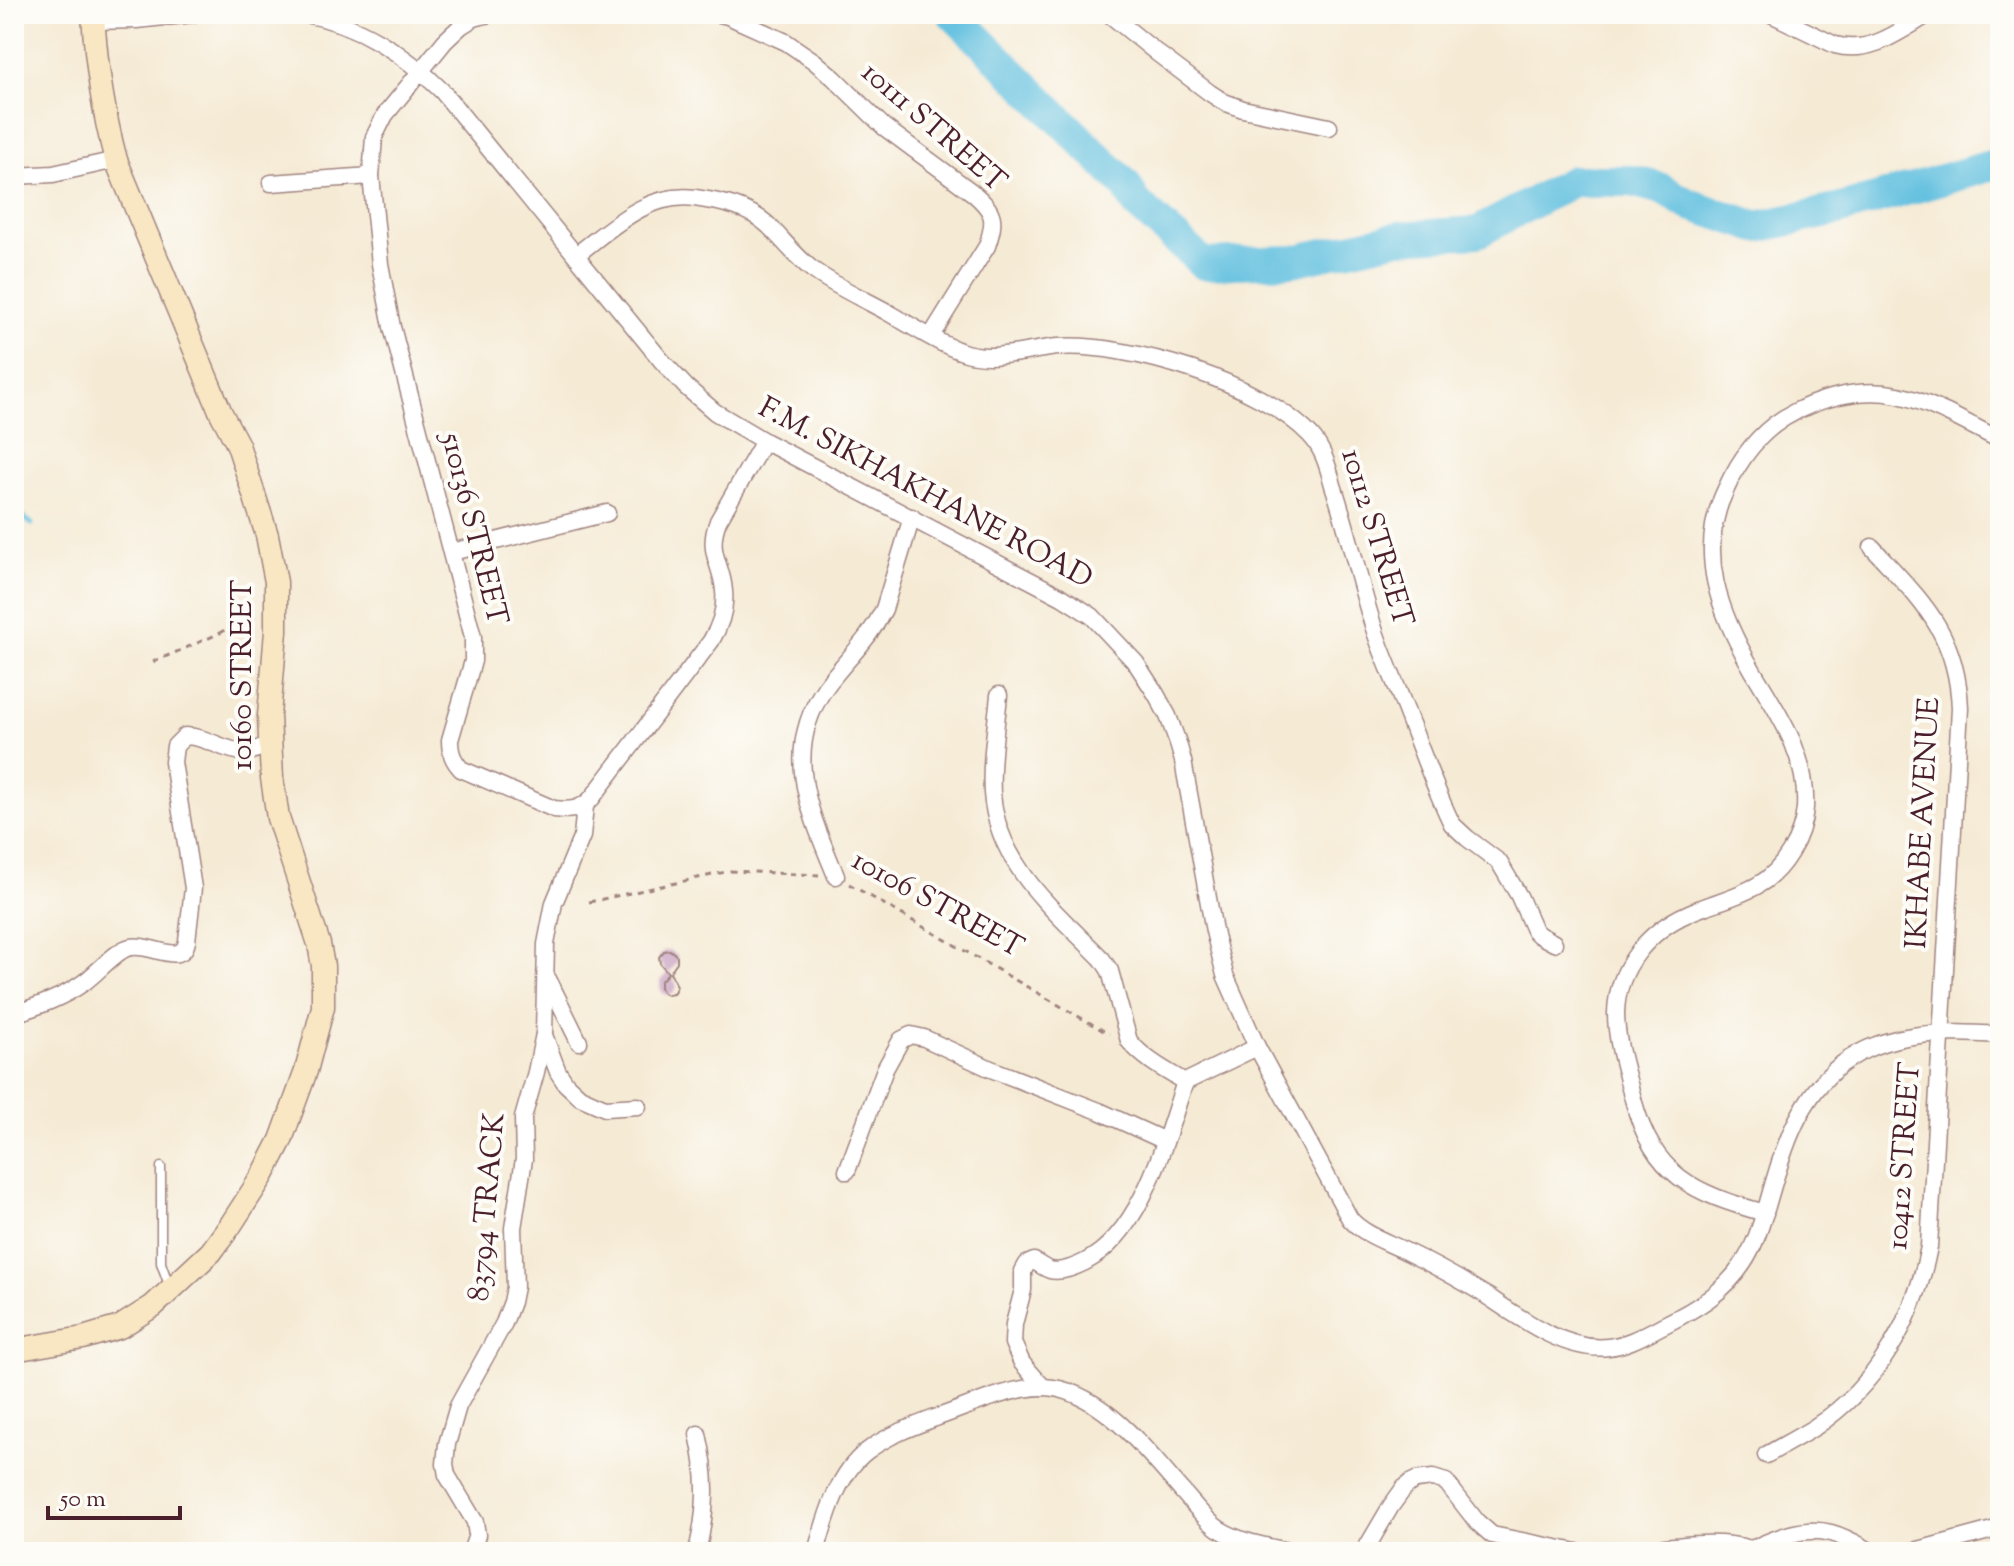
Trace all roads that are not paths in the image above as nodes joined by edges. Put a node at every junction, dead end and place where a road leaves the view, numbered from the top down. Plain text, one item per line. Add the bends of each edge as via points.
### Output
1 (193, 14) edge
2 (305, 14) edge
3 (489, 14) edge
4 (720, 14) edge
5 (1109, 14) edge
6 (1771, 14) edge
7 (1929, 14) edge
8 (94, 18) edge
9 (421, 70) junction
10 (1329, 127) dead end
11 (116, 160) junction
12 (14, 176) edge
13 (371, 176) junction
14 (271, 183) dead end
15 (576, 255) junction
16 (931, 336) junction
17 (2000, 440) edge
18 (764, 441) junction
19 (607, 513) dead end
20 (912, 517) junction
21 (1872, 547) dead end
22 (452, 552) junction
23 (999, 695) dead end
24 (270, 744) junction
25 (585, 806) junction
26 (836, 876) road end
27 (1554, 943) dead end
28 (546, 974) junction
29 (14, 1014) edge
30 (1941, 1033) junction
31 (544, 1034) junction
32 (2000, 1035) edge
33 (579, 1042) dead end
34 (1257, 1047) junction
35 (1185, 1082) junction
36 (638, 1106) dead end
37 (1165, 1141) junction
38 (161, 1167) dead end
39 (847, 1171) dead end
40 (1765, 1213) junction
41 (171, 1290) junction
42 (14, 1350) edge
43 (1043, 1387) junction
44 (698, 1434) dead end
45 (1766, 1455) dead end
46 (2000, 1528) edge
47 (1748, 1551) edge
48 (471, 1552) edge
49 (697, 1552) edge
50 (816, 1552) edge
51 (1294, 1552) edge
52 (1364, 1552) edge
53 (1577, 1552) edge
54 (1628, 1552) edge
55 (1872, 1552) edge
56 (1911, 1552) edge

1 - 8 street
2 - 9 street, F.M. SIKHAKHANE ROAD via 368,36
3 - 9 street via 461,26
4 - 16 street, 10111 STREET via 786,42 814,61 884,127 986,204 992,231 987,246
5 - 10 street via 1224,102
6 - 7 street via 1835,45 1858,48 1885,40
8 - 11 street, 10160 STREET via 98,75
9 - 13 street, 510136 STREET via 379,125
9 - 15 street, F.M. SIKHAKHANE ROAD
11 - 12 street via 53,174
11 - 24 street, 10160 STREET via 238,445 267,535 277,589
13 - 14 street
13 - 22 street, 510136 STREET via 392,327
15 - 16 street, 10112 STREET via 650,203 692,198 728,203 767,224 813,269
15 - 18 street, F.M. SIKHAKHANE ROAD via 686,387 715,412
16 - 27 street, 10112 STREET via 959,351 988,356 1058,347 1140,355 1228,383 1302,427 1327,466 1382,652 1446,812 1457,830 1499,862 1534,930
17 - 40 street via 1898,395 1837,396 1769,427 1735,468 1715,518 1714,579 1722,608 1796,748 1805,811 1791,849 1761,884 1666,925 1633,957 1621,982 1616,1014 1638,1119 1656,1153 1692,1186
18 - 20 street, F.M. SIKHAKHANE ROAD
18 - 25 street via 715,530 714,551 724,589 719,627
19 - 22 street
20 - 26 street via 879,620 826,686 806,735 802,770 807,803
20 - 34 street, F.M. SIKHAKHANE ROAD via 1092,616 1150,684 1177,740 1214,931 1233,995
21 - 30 street, IKHABE AVENUE via 1934,619 1950,649 1959,687
22 - 25 street, 510136 STREET via 474,651 450,740 454,762 554,809
23 - 35 street via 992,784 995,816 1007,849 1026,880 1110,971 1129,1041
24 - 29 street via 240,751 185,736 175,746 193,888 182,952 127,948 67,993
24 - 41 street, 10160 STREET via 278,818 319,944 323,1007 306,1071 263,1175 211,1252
25 - 28 street, 83794 TRACK via 582,836 554,903
28 - 31 street, 83794 TRACK
28 - 33 street
30 - 32 street, F.M. SIKHAKHANE ROAD
30 - 40 street, F.M. SIKHAKHANE ROAD via 1873,1047 1842,1064 1820,1085 1793,1125
30 - 45 street, 10412 STREET via 1929,1247 1915,1299 1885,1358 1866,1382 1816,1426
31 - 36 street via 558,1072 580,1097 605,1108
31 - 48 street, 83794 TRACK via 523,1118 512,1302 458,1406 447,1444 447,1475 475,1522
34 - 35 street
34 - 40 street, F.M. SIKHAKHANE ROAD via 1355,1225 1560,1339 1607,1348 1694,1310 1715,1296 1744,1262
35 - 37 street
37 - 39 street via 911,1035 901,1040 885,1069
37 - 43 street via 1140,1201 1104,1250 1067,1269 1052,1271 1034,1261 1023,1271 1013,1343
38 - 41 lane via 161,1263
41 - 42 street, 10160 STREET via 120,1327
43 - 50 street via 1014,1391 908,1428 867,1451 836,1491
43 - 51 street via 1067,1391 1103,1411 1218,1528 1253,1544
44 - 49 street via 706,1486
46 - 56 street
47 - 54 street via 1698,1545
47 - 55 street via 1811,1530 1830,1532
52 - 53 street via 1404,1488 1433,1478 1446,1482 1492,1535

